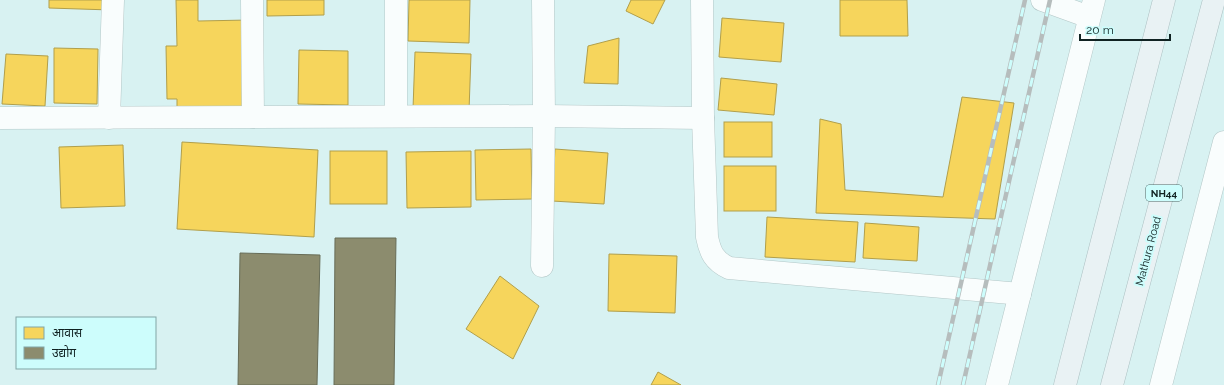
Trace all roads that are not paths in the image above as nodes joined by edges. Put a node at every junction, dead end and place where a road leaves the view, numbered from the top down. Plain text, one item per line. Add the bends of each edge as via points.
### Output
1 (113, 0) edge
2 (252, 0) edge
3 (396, 0) edge
4 (543, 0) edge
5 (702, 0) edge
6 (1042, 0) edge
7 (1164, 0) edge
8 (1214, 0) edge
9 (1091, 9) edge
10 (396, 116) junction
11 (544, 116) junction
12 (253, 117) junction
13 (0, 118) edge
14 (109, 118) junction
15 (703, 118) junction
16 (1224, 142) edge
17 (542, 266) dead end
18 (1020, 294) junction
19 (997, 385) edge
20 (1065, 385) edge
21 (1112, 385) edge
22 (1161, 385) edge

1 - 14 street
2 - 12 street
3 - 10 street
4 - 11 street
5 - 15 street
6 - 9 street
7 - 20 highway
8 - 21 highway, Mathura Road / NH44
9 - 18 street
10 - 11 street
10 - 12 street
11 - 15 street
11 - 17 street
12 - 14 street
13 - 14 street
15 - 18 street via 707,237 710,252 718,263 729,268
16 - 22 street
18 - 19 street

